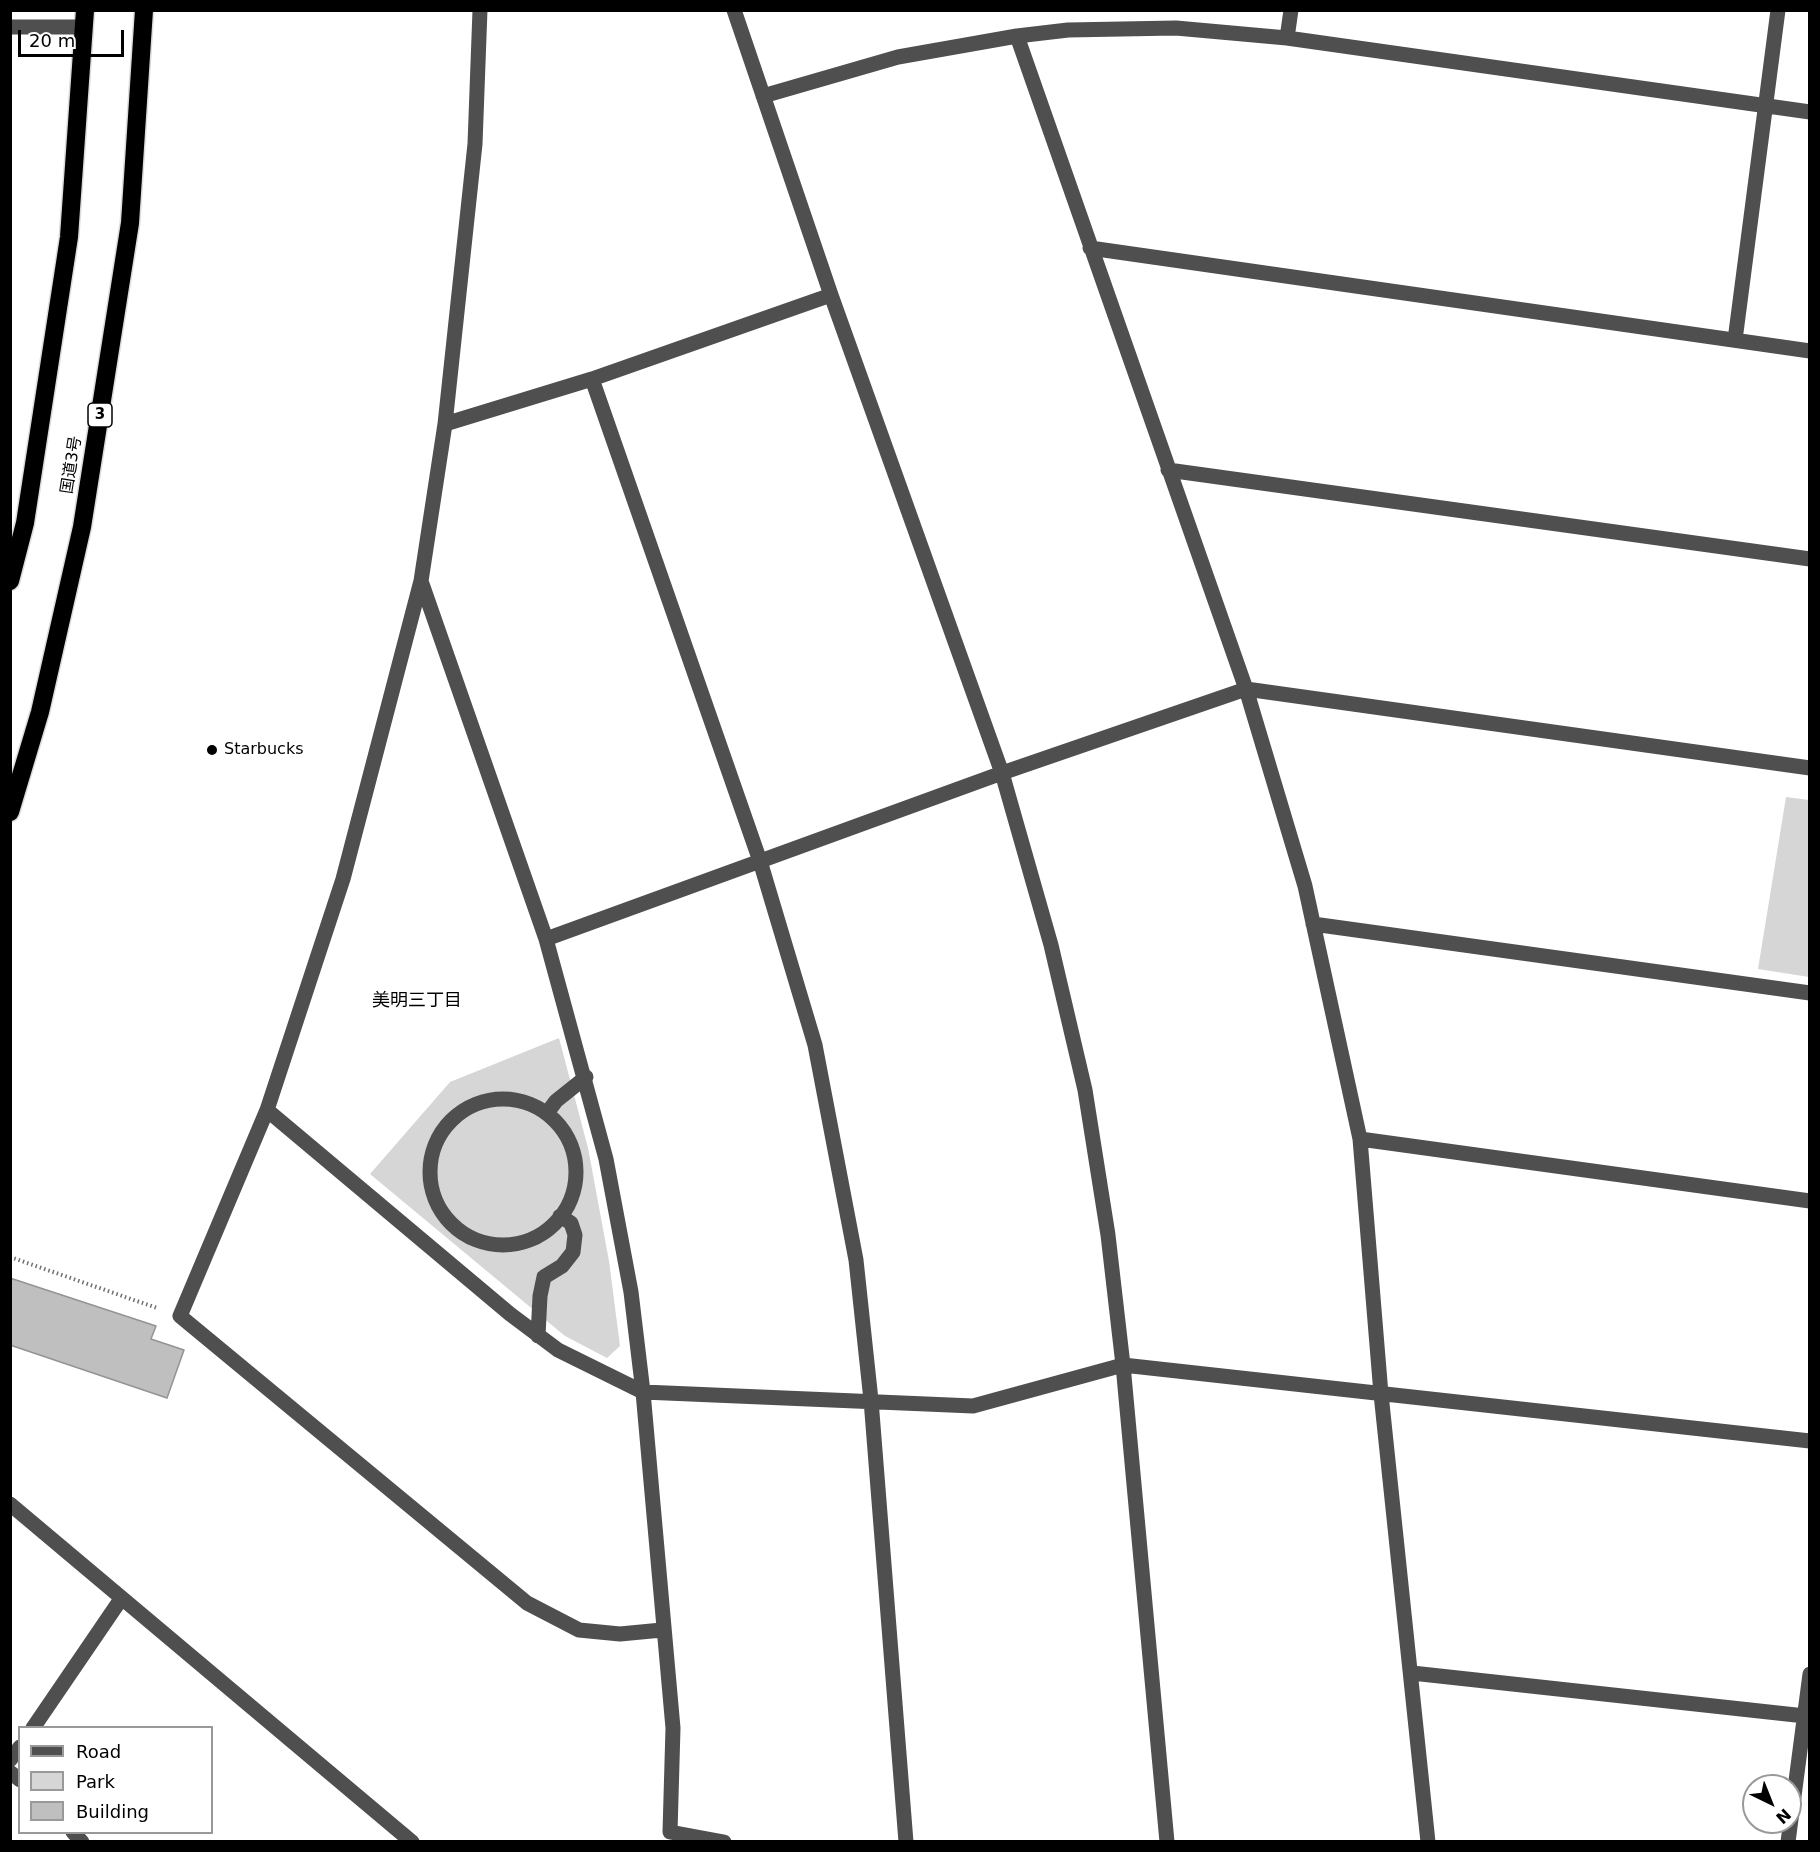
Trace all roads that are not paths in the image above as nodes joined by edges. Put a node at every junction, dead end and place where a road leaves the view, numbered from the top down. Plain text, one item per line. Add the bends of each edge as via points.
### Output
1 (144, 10) edge
2 (480, 10) edge
3 (734, 10) edge
4 (1291, 10) edge
5 (1778, 10) edge
6 (85, 19) edge
7 (10, 27) edge
8 (1017, 36) junction
9 (1287, 38) junction
10 (763, 96) junction
11 (1765, 106) junction
12 (1809, 112) edge
13 (1090, 248) junction
14 (831, 295) junction
15 (1735, 340) junction
16 (1809, 351) edge
17 (592, 379) junction
18 (445, 424) junction
19 (1168, 470) junction
20 (1809, 560) edge
21 (421, 581) junction
22 (10, 582) edge
23 (1246, 688) junction
24 (1809, 768) edge
25 (1002, 773) junction
26 (10, 812) edge
27 (760, 861) junction
28 (1313, 924) junction
29 (546, 939) junction
30 (1809, 993) edge
31 (586, 1077) junction
32 (267, 1110) junction
33 (547, 1113) junction
34 (1360, 1139) junction
35 (1809, 1201) edge
36 (560, 1216) junction
37 (538, 1335) junction
38 (1124, 1365) junction
39 (643, 1392) junction
40 (1381, 1394) junction
41 (871, 1400) junction
42 (1809, 1441) edge
43 (10, 1504) edge
44 (121, 1599) junction
45 (662, 1630) junction
46 (1412, 1673) junction
47 (1809, 1674) edge
48 (1805, 1716) junction
49 (34, 1726) edge
50 (669, 1837) edge
51 (412, 1842) edge
52 (724, 1842) edge
53 (906, 1842) edge
54 (1167, 1842) edge
55 (1428, 1842) edge
56 (1788, 1842) edge

1 - 26 highway, 国道3号 / 3 via 130,223 82,527 40,712
2 - 18 street via 475,144
3 - 10 street
4 - 9 street
5 - 11 street
6 - 7 street
6 - 22 highway via 69,237 25,523
8 - 9 street via 1068,30 1176,28
8 - 10 street via 898,57
8 - 13 street
9 - 11 street
10 - 14 street
11 - 12 street
11 - 15 street
13 - 15 street
13 - 19 street
14 - 17 street
14 - 25 street
15 - 16 street
17 - 18 street
17 - 27 street
18 - 21 street
19 - 20 street
19 - 23 street
21 - 29 street
21 - 32 street via 343,879
23 - 24 street
23 - 25 street
23 - 28 street
25 - 27 street
25 - 38 street via 1051,945 1085,1090
27 - 29 street
27 - 41 street via 815,1045 856,1260
28 - 30 street
28 - 34 street
29 - 31 street
31 - 33 street
31 - 39 street via 629,1281
32 - 37 street
32 - 45 street via 180,1316 527,1603 579,1630 620,1634
33 - 36 street via 565,1132 574,1155 576,1181 569,1205
33 - 36 street via 525,1102 500,1099 475,1105 453,1118 439,1137 431,1158 430,1181 436,1203 449,1222 467,1237 489,1245 512,1245 534,1239 554,1226
34 - 35 street
34 - 40 street
36 - 37 street via 571,1223 575,1235 573,1252 562,1266 544,1276
37 - 39 street via 558,1350
38 - 40 street
38 - 41 street via 973,1406
38 - 54 street
39 - 41 street
39 - 45 street
40 - 42 street
40 - 46 street
41 - 53 street
43 - 44 street
44 - 49 street
44 - 51 street
45 - 50 street via 673,1728
46 - 48 street
46 - 55 street
47 - 48 street
48 - 56 street
50 - 52 street

